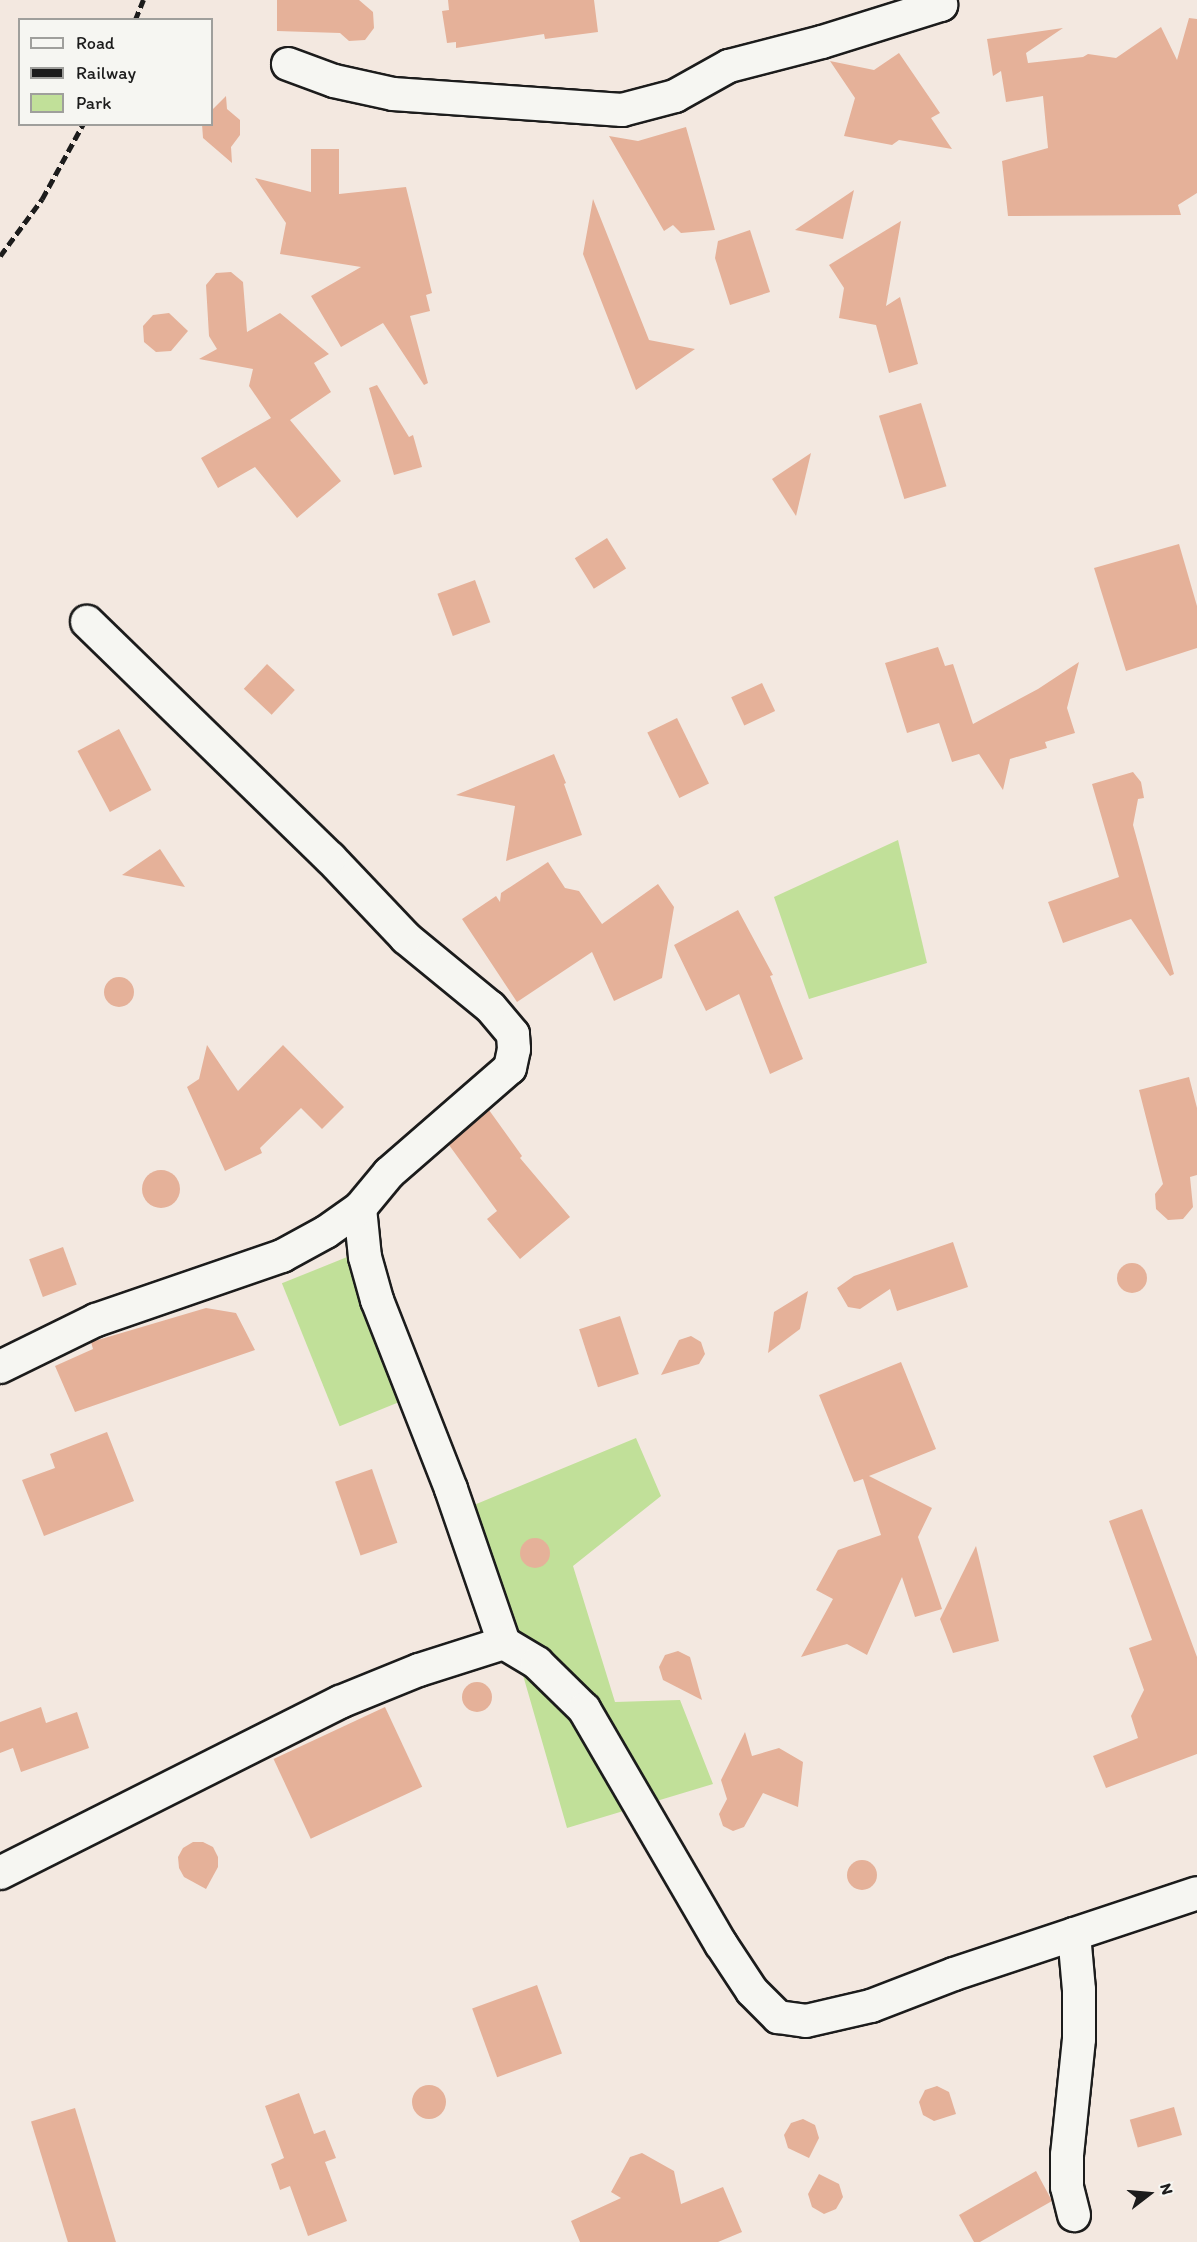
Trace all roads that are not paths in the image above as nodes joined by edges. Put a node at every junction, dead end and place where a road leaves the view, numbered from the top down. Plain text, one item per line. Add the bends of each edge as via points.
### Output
1 (939, 0) edge
2 (288, 64) dead end
3 (87, 622) dead end
4 (360, 1208) junction
5 (0, 1367) edge
6 (504, 1643) junction
7 (0, 1873) edge
8 (1197, 1893) edge
9 (1074, 1934) junction
10 (1074, 2215) dead end

1 - 2 street via 941,6 729,66 675,96 622,110 393,94 334,81
3 - 4 street via 330,858 406,938 490,1007 513,1034 510,1068 389,1173
4 - 5 street via 282,1256 96,1320
4 - 6 street via 365,1257 377,1300 451,1489
6 - 7 street via 419,1670 340,1702
6 - 9 street via 537,1663 584,1709 721,1944 752,1991 778,2017 806,2020 871,2007
8 - 9 street
9 - 10 street via 1079,2039 1067,2187

